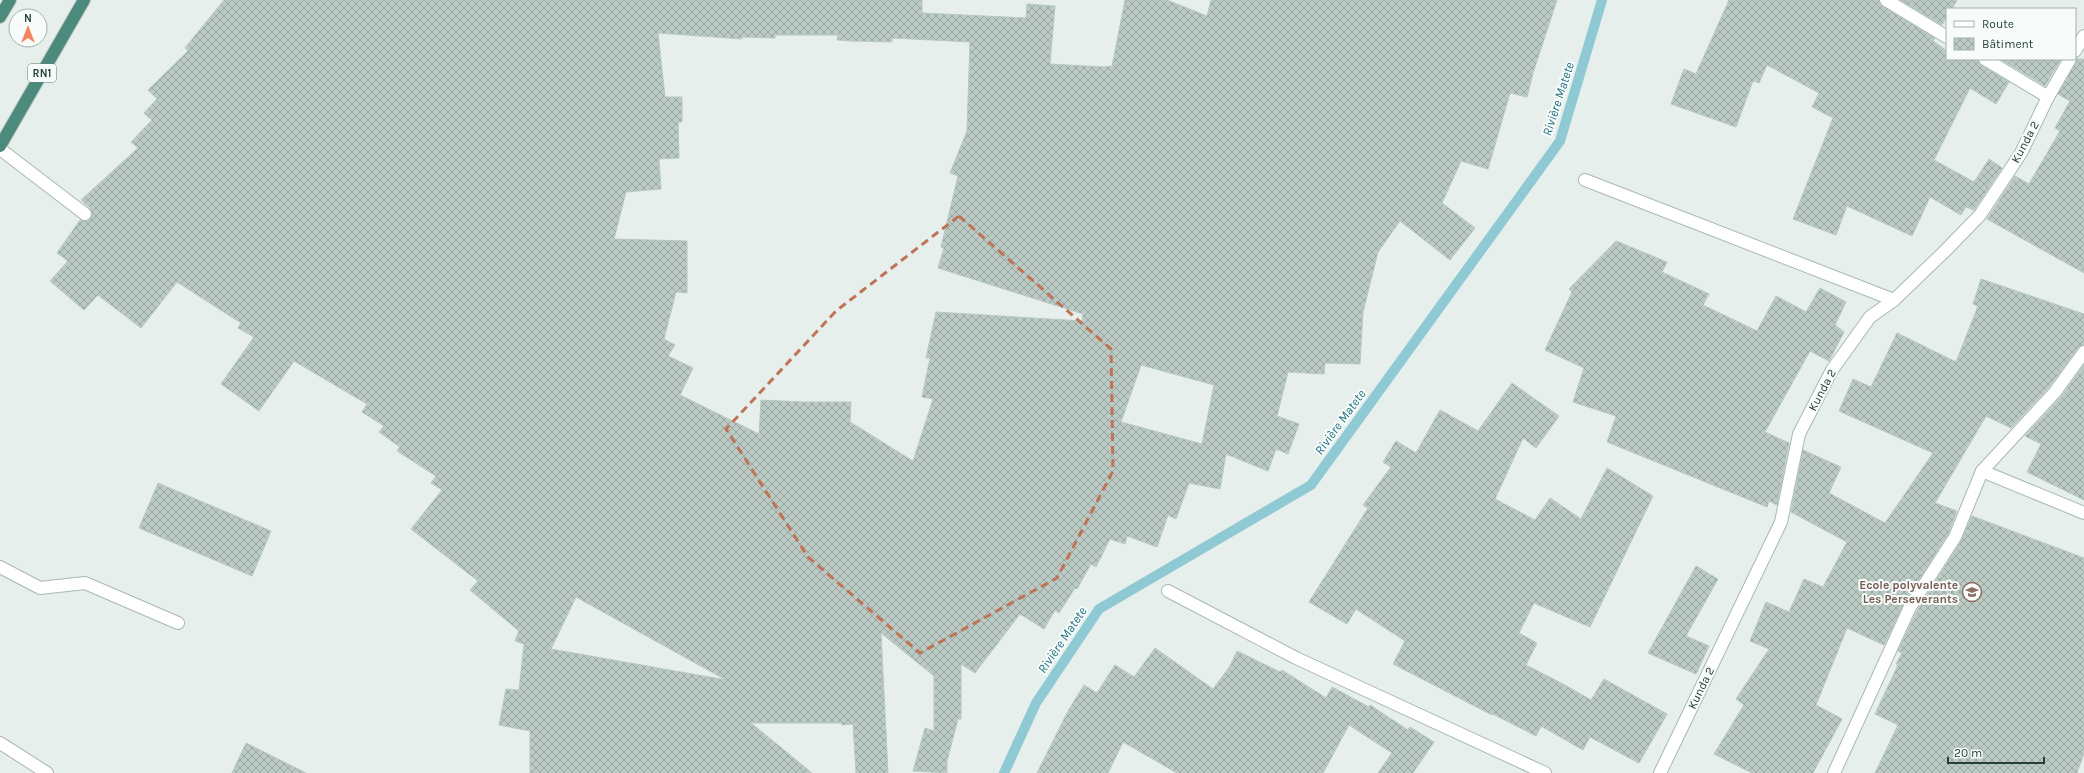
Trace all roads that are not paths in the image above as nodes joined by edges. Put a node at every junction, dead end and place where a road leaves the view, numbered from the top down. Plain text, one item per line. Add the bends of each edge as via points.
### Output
1 (10, 0) edge
2 (84, 0) edge
3 (1886, 0) edge
4 (0, 17) edge
5 (1946, 36) edge
6 (2084, 36) edge
7 (2076, 49) edge
8 (1987, 60) edge
9 (2069, 60) edge
10 (2048, 97) junction
11 (0, 146) edge
12 (0, 149) edge
13 (1586, 180) dead end
14 (85, 214) dead end
15 (1894, 300) junction
16 (2084, 352) edge
17 (1982, 471) junction
18 (2084, 513) edge
19 (0, 567) edge
20 (1168, 591) dead end
21 (178, 623) dead end
22 (0, 743) edge
23 (47, 773) edge
24 (1545, 773) edge
25 (1660, 773) edge
26 (1834, 773) edge

1 - 4 highway
2 - 11 highway, RN1
3 - 5 street
6 - 7 street
8 - 10 street
9 - 10 street, Kunda 2
10 - 15 street, Kunda 2 via 2021,153 1980,215
12 - 14 street
13 - 15 street
15 - 25 street, Kunda 2 via 1870,317 1832,370 1799,434 1781,522
16 - 17 street via 2055,392
17 - 18 street
17 - 26 street via 1955,537 1910,607
19 - 21 street via 40,588 85,583
20 - 24 street via 1296,658
22 - 23 street

